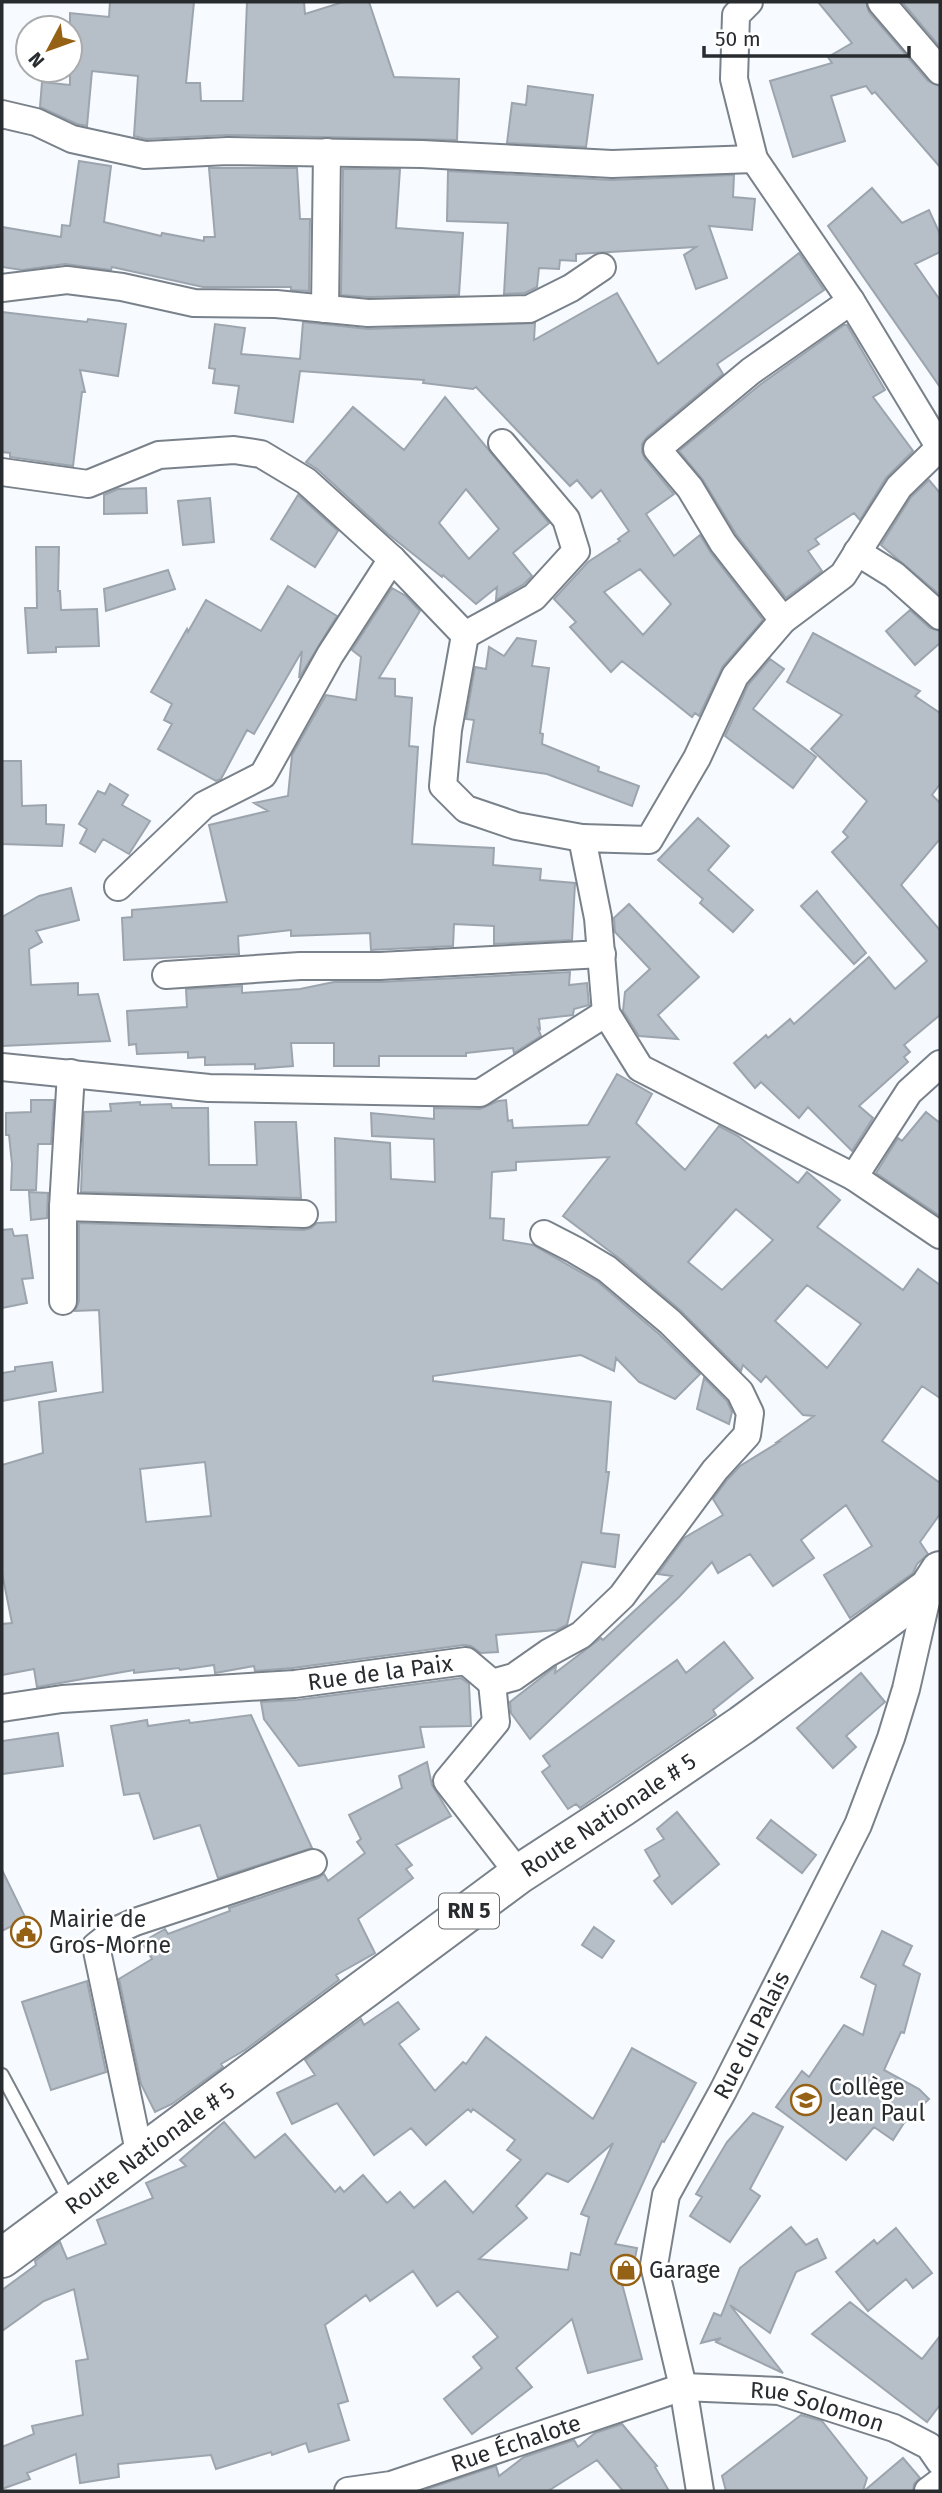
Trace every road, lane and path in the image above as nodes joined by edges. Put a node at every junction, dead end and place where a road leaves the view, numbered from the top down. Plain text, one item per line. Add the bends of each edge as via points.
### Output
1 (881, 2) edge
2 (737, 6) edge
3 (940, 71) edge
4 (2, 114) edge
5 (327, 152) junction
6 (754, 159) junction
7 (602, 267) dead end
8 (2, 288) edge
9 (851, 301) junction
10 (325, 309) junction
11 (502, 443) dead end
12 (940, 447) edge
13 (2, 472) edge
14 (857, 552) junction
15 (392, 559) junction
16 (940, 616) edge
17 (783, 620) junction
18 (465, 635) junction
19 (582, 838) junction
20 (118, 887) dead end
21 (602, 954) junction
22 (166, 975) dead end
23 (606, 1013) junction
24 (940, 1064) edge
25 (2, 1067) edge
26 (71, 1073) junction
27 (854, 1177) junction
28 (63, 1207) junction
29 (304, 1214) dead end
30 (544, 1234) dead end
31 (940, 1235) edge
32 (63, 1301) dead end
33 (934, 1579) edge
34 (492, 1683) junction
35 (2, 1708) edge
36 (313, 1863) dead end
37 (519, 1874) junction
38 (2, 2075) edge
39 (140, 2155) junction
40 (72, 2205) junction
41 (2, 2258) edge
42 (683, 2387) junction
43 (940, 2462) edge
44 (940, 2483) edge
45 (348, 2491) edge
46 (700, 2491) edge
47 (928, 2491) edge

1 - 3 street
2 - 6 street via 734,79
4 - 5 street via 36,122 72,139 145,155
5 - 6 street via 612,164
5 - 10 street
6 - 9 street
7 - 10 street via 529,309 368,313
8 - 10 street via 67,280 194,303
9 - 12 street
9 - 17 street via 751,370 657,449
11 - 18 street via 566,519 576,551 534,597
12 - 14 street via 899,486
13 - 15 street via 88,484 159,455 234,450 261,454 306,481
14 - 16 street via 894,575
14 - 17 street via 843,575
15 - 18 street
15 - 20 street via 330,655 263,775 204,804
17 - 19 street via 735,676 697,758 649,840
18 - 19 street via 447,730 443,786 466,809 516,826
19 - 21 street
21 - 22 street
21 - 23 street
23 - 26 street via 480,1093 209,1088
23 - 27 street via 640,1069
24 - 27 street via 909,1093
25 - 26 street
26 - 28 street
27 - 31 street
28 - 29 street
28 - 32 street
30 - 34 street via 607,1269 670,1322 740,1392 750,1413 747,1435 605,1614 581,1635 514,1677
33 - 37 main road, Route Nationale # 5 / RN 5 via 742,1724
33 - 42 street, Rue du Palais via 891,1738 858,1825 666,2195 654,2265
34 - 35 street, Rue de la Paix via 466,1661 295,1684 62,1699
34 - 37 street via 496,1722 447,1781
36 - 39 street via 135,1922 96,1946
37 - 39 main road, Route Nationale # 5 / RN 5
38 - 40 lane
39 - 40 main road, Route Nationale # 5 / RN 5
40 - 41 main road, Route Nationale # 5 / RN 5
42 - 43 street, Rue Solomon via 779,2391 894,2428 929,2446
42 - 45 street, Rue Échalote via 391,2485
42 - 46 street, Rue du Palais
44 - 47 street

